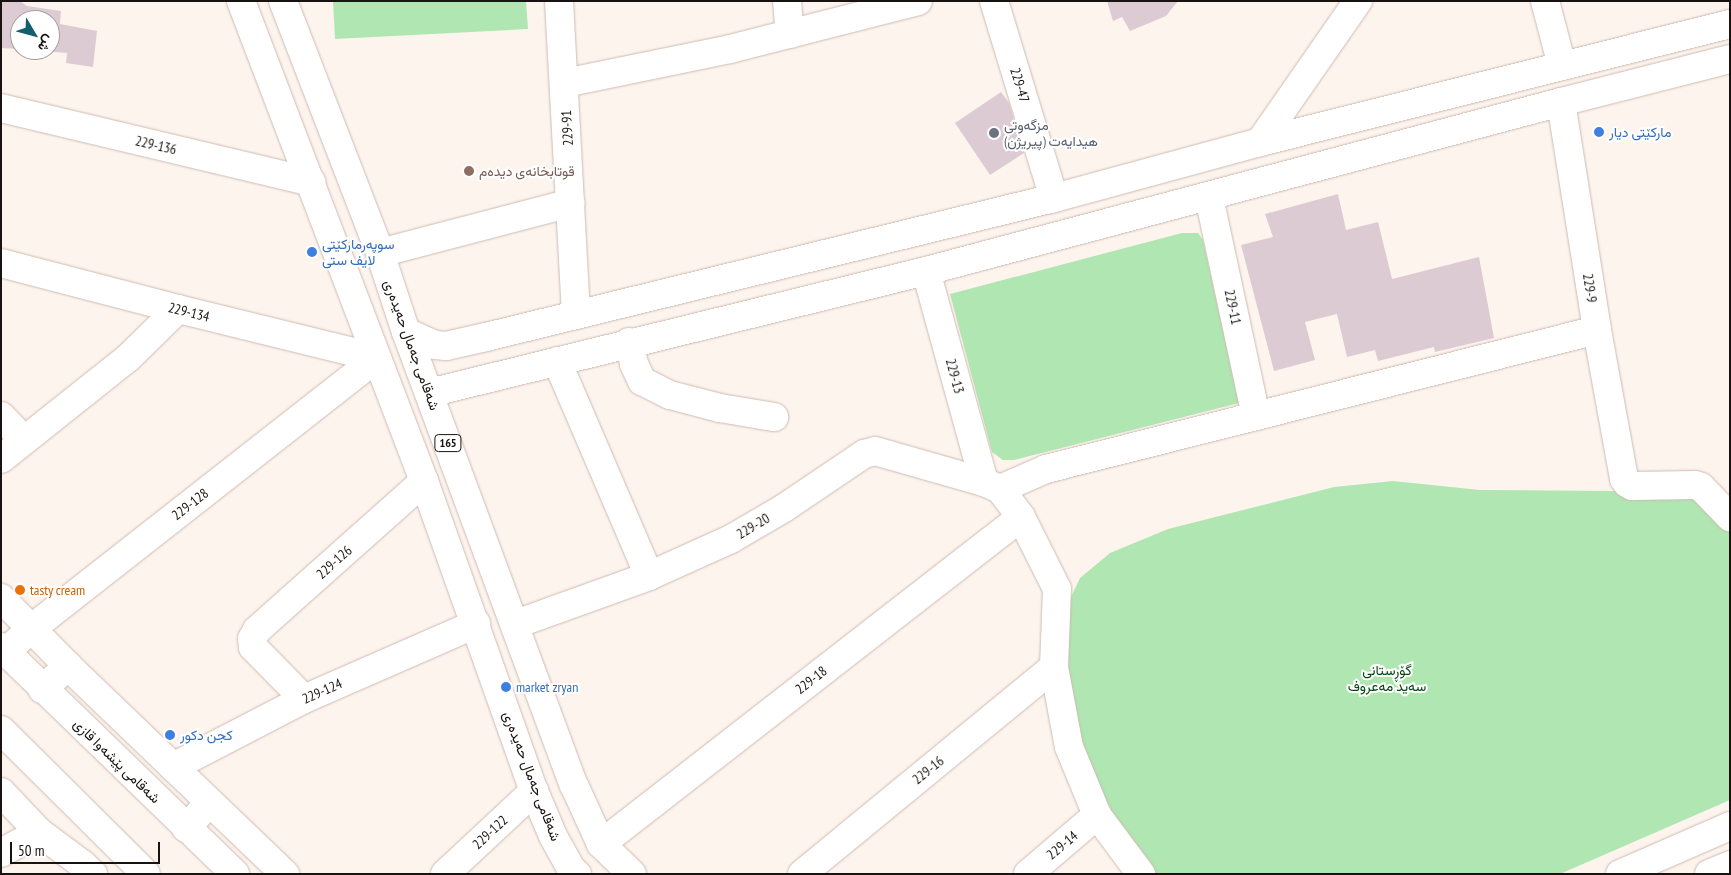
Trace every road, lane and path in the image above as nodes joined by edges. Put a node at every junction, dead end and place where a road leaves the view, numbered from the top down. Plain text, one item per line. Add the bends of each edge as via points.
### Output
1 (240, 1) edge
2 (283, 1) edge
3 (559, 1) edge
4 (787, 1) edge
5 (918, 1) edge
6 (994, 1) edge
7 (1358, 1) edge
8 (1545, 1) edge
9 (1730, 24) edge
10 (790, 34) junction
11 (1680, 37) junction
12 (1730, 60) edge
13 (1562, 66) junction
14 (1688, 70) junction
15 (565, 83) junction
16 (1561, 102) junction
17 (1, 108) edge
18 (1260, 142) junction
19 (311, 182) junction
20 (1209, 197) junction
21 (1054, 198) junction
22 (570, 203) junction
23 (892, 238) junction
24 (380, 253) junction
25 (1, 263) edge
26 (926, 271) junction
27 (898, 278) junction
28 (178, 310) junction
29 (576, 315) junction
30 (1596, 330) junction
31 (406, 332) junction
32 (486, 337) junction
33 (629, 342) junction
34 (377, 358) junction
35 (557, 361) junction
36 (494, 375) junction
37 (429, 392) junction
38 (1, 416) edge
39 (1256, 416) junction
40 (774, 417) dead end
41 (24, 440) junction
42 (1, 459) edge
43 (424, 481) junction
44 (992, 485) junction
45 (1020, 516) junction
46 (1730, 517) edge
47 (649, 576) junction
48 (1, 598) edge
49 (476, 624) junction
50 (516, 624) junction
51 (31, 629) junction
52 (4, 650) edge
53 (68, 666) junction
54 (1054, 667) junction
55 (42, 689) junction
56 (304, 699) junction
57 (1, 730) edge
58 (172, 767) junction
59 (534, 791) junction
60 (1, 792) edge
61 (209, 803) junction
62 (1097, 815) junction
63 (1730, 826) edge
64 (186, 828) junction
65 (39, 832) junction
66 (601, 844) junction
67 (1, 853) edge
68 (82, 870) edge
69 (570, 872) edge
70 (146, 874) edge
71 (235, 874) edge
72 (285, 874) edge
73 (445, 874) edge
74 (632, 874) edge
75 (802, 874) edge
76 (1028, 874) edge
77 (1141, 874) edge
78 (1620, 874) edge

1 - 19 main road, شەقامی جەمال حەیدەری / 165
2 - 24 main road, شەقامی جەمال حەیدەری / 165
3 - 15 main road, 229-91
4 - 10 main road
5 - 10 main road
6 - 21 main road, 229-47
7 - 18 main road
8 - 13 main road
9 - 11 main road
10 - 15 main road
11 - 13 main road
11 - 14 main road
12 - 14 main road
13 - 18 main road
14 - 16 main road
15 - 22 main road, 229-91
16 - 20 main road
16 - 30 main road, 229-9
17 - 19 main road, 229-136
18 - 21 main road
19 - 34 main road, شەقامی جەمال حەیدەری / 165
20 - 26 main road
20 - 39 main road, 229-11
21 - 23 main road
22 - 24 main road
22 - 29 main road, 229-91
23 - 27 main road
23 - 29 main road
24 - 31 main road, شەقامی جەمال حەیدەری / 165
25 - 28 main road, 229-134
26 - 27 main road
26 - 44 main road, 229-13
27 - 33 main road
28 - 34 main road, 229-134
28 - 41 main road via 128,358
29 - 32 main road
30 - 39 main road
30 - 46 main road, 229-9 via 1627,483 1632,486 1702,487
31 - 32 main road via 435,345 446,346
31 - 37 main road, شەقامی جەمال حەیدەری / 165
32 - 36 main road via 476,352 475,361 479,368
33 - 35 main road
33 - 40 main road via 642,381 670,395
34 - 43 main road, شەقامی جەمال حەیدەری / 165
34 - 51 main road, 229-128
35 - 36 main road
35 - 47 main road
36 - 37 main road
37 - 50 main road, شەقامی جەمال حەیدەری / 165
38 - 41 main road
39 - 44 main road
41 - 42 main road
43 - 49 main road, شەقامی جەمال حەیدەری / 165
43 - 56 main road, 229-126 via 257,630 252,639 252,647
44 - 45 main road
44 - 47 main road, 229-20 via 874,451 864,454 731,539
45 - 54 main road via 1057,589
45 - 66 main road, 229-18
47 - 50 main road, 229-20
48 - 51 main road
49 - 56 main road, 229-124
49 - 59 main road, شەقامی جەمال حەیدەری / 165
50 - 66 main road, شەقامی جەمال حەیدەری / 165 via 574,785
51 - 52 main road, 229-128
51 - 53 main road
52 - 55 main road, شەقامی پێشەوا قازی
53 - 55 main road
53 - 58 main road
54 - 62 main road via 1069,747
54 - 75 main road, 229-16
55 - 64 main road, شەقامی پێشەوا قازی
56 - 58 main road, 229-124
57 - 70 main road
58 - 61 main road
59 - 69 main road, شەقامی جەمال حەیدەری / 165
59 - 73 main road, 229-122
60 - 65 main road
61 - 64 main road
61 - 72 main road
62 - 76 main road, 229-14
62 - 77 main road
63 - 78 main road
64 - 71 main road, شەقامی پێشەوا قازی
65 - 67 main road
65 - 68 main road
66 - 74 main road, شەقامی جەمال حەیدەری / 165

